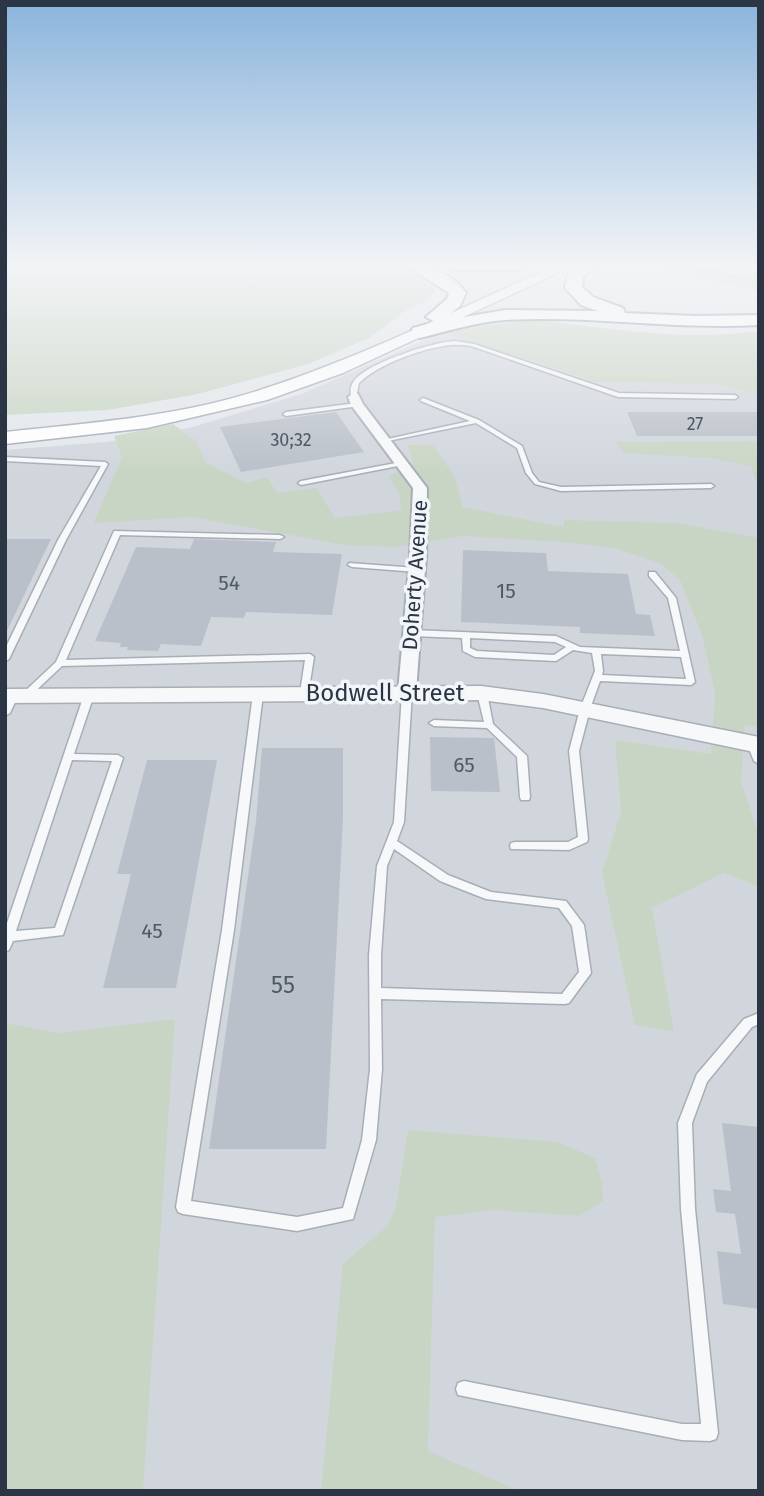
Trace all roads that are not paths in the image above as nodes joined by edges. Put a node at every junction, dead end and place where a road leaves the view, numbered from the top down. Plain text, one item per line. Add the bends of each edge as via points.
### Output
1 (394, 335) edge
2 (414, 335) edge
3 (735, 397) dead end
4 (423, 400) dead end
5 (356, 401) junction
6 (286, 414) dead end
7 (477, 421) junction
8 (5, 428) edge
9 (5, 438) edge
10 (385, 440) junction
11 (5, 459) edge
12 (401, 464) junction
13 (302, 482) dead end
14 (711, 486) dead end
15 (280, 537) dead end
16 (352, 565) dead end
17 (417, 570) junction
18 (652, 574) dead end
19 (412, 633) junction
20 (466, 635) junction
21 (572, 647) junction
22 (8, 649) edge
23 (596, 651) junction
24 (685, 654) junction
25 (5, 659) edge
26 (60, 663) junction
27 (597, 678) junction
28 (407, 692) junction
29 (305, 693) junction
30 (482, 693) junction
31 (258, 694) junction
32 (89, 695) junction
33 (12, 700) edge
34 (585, 709) junction
35 (434, 723) dead end
36 (489, 725) junction
37 (757, 750) edge
38 (69, 757) junction
39 (525, 797) dead end
40 (391, 842) junction
41 (515, 846) dead end
42 (7, 942) edge
43 (375, 993) junction
44 (759, 1018) edge
45 (464, 1389) dead end

1 - 8 main road via 322,366 243,392 138,414
2 - 9 main road via 323,375 225,406 114,427
3 - 5 lane via 618,396 472,345 449,343 366,374 353,390
4 - 7 lane
5 - 6 lane
5 - 10 street, Doherty Avenue
7 - 10 lane
7 - 14 lane via 520,447 537,483 574,489
10 - 12 street, Doherty Avenue
11 - 22 lane via 105,464
12 - 13 lane
12 - 17 street, Doherty Avenue via 421,488
15 - 26 lane via 117,533
16 - 17 lane
17 - 19 street, Doherty Avenue
18 - 24 lane via 672,598
19 - 20 lane
19 - 28 street, Doherty Avenue
20 - 21 lane via 556,639
20 - 21 lane via 466,649 475,654 556,658
21 - 23 lane
22 - 25 lane
23 - 24 lane
23 - 27 lane
24 - 27 lane via 691,682
26 - 29 lane via 310,657
26 - 33 lane
27 - 34 lane
28 - 29 street, Bodwell Street
28 - 30 street, Bodwell Street
28 - 40 lane via 399,822
29 - 31 street, Bodwell Street
30 - 34 street, Bodwell Street
30 - 36 lane
31 - 32 street, Bodwell Street
31 - 43 lane via 228,930 183,1207 297,1224 348,1214 369,1140 376,1069
32 - 33 street, Bodwell Street
32 - 38 lane
34 - 37 street, Bodwell Street
34 - 41 lane via 574,751 583,839 569,846
35 - 36 lane
36 - 39 lane via 522,756
38 - 42 lane
38 - 42 lane via 118,758 59,932
40 - 43 lane via 382,866
40 - 43 lane via 444,878 490,896 562,904 578,925 585,973 565,999
44 - 45 lane via 748,1023 702,1077 685,1123 688,1209 710,1433 682,1432

